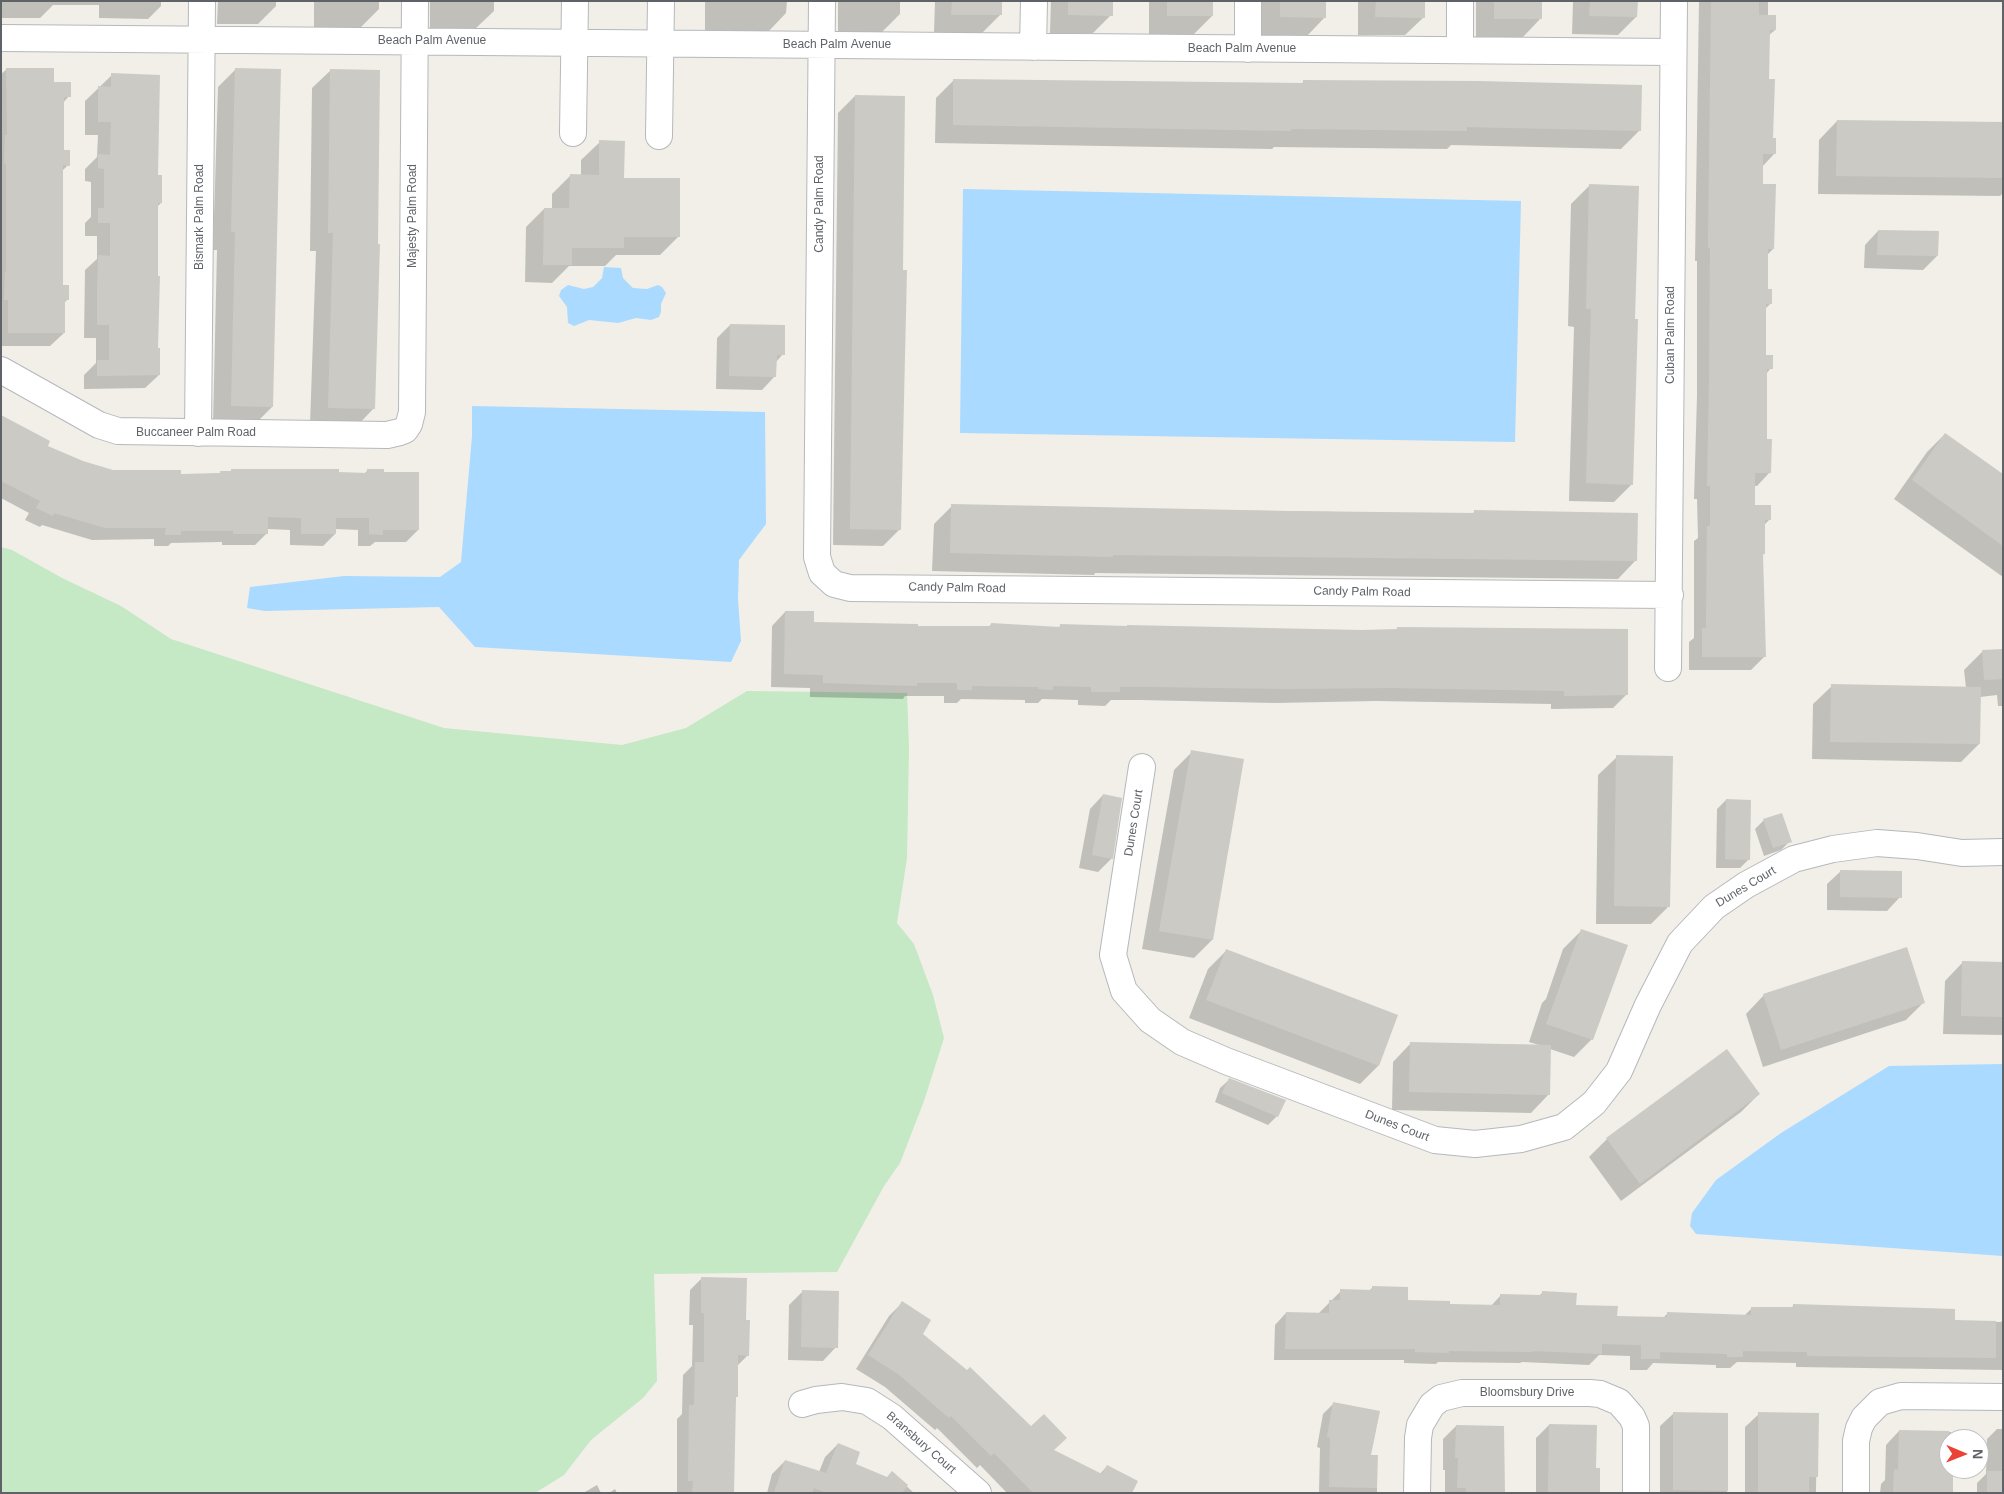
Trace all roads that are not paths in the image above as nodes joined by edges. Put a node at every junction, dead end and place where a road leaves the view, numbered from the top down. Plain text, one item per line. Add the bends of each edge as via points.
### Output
1 (202, 1) edge
2 (415, 1) edge
3 (575, 1) edge
4 (661, 1) edge
5 (822, 1) edge
6 (1034, 1) edge
7 (1248, 1) edge
8 (1460, 1) edge
9 (1674, 1) edge
10 (1, 38) edge
11 (201, 40) junction
12 (414, 41) junction
13 (574, 42) junction
14 (661, 44) junction
15 (822, 45) junction
16 (1033, 47) junction
17 (1248, 48) junction
18 (1460, 50) junction
19 (1674, 52) junction
20 (573, 133) dead end
21 (659, 136) dead end
22 (1, 370) edge
23 (405, 430) joint
24 (198, 433) junction
25 (1670, 595) junction
26 (1668, 668) dead end
27 (1142, 767) dead end
28 (2003, 852) edge
29 (2003, 1397) edge
30 (802, 1404) dead end
31 (978, 1493) edge
32 (1417, 1493) edge
33 (1636, 1493) edge
34 (1856, 1493) edge

1 - 11 street, Bismark Palm Road
2 - 12 street, Majesty Palm Road
3 - 13 street
4 - 14 street
5 - 15 street, Candy Palm Road
6 - 16 street
7 - 17 street
8 - 18 street
9 - 19 street, Cuban Palm Road
10 - 11 street, Beach Palm Avenue
11 - 12 street, Beach Palm Avenue
11 - 24 street, Bismark Palm Road
12 - 13 street, Beach Palm Avenue
12 - 23 street, Majesty Palm Road via 412,412
13 - 14 street, Beach Palm Avenue
13 - 20 street
14 - 15 street, Beach Palm Avenue
14 - 21 street
15 - 16 street, Beach Palm Avenue
15 - 25 street, Candy Palm Road via 817,557 822,573 834,584 850,588
16 - 17 street, Beach Palm Avenue
17 - 18 street, Beach Palm Avenue
18 - 19 street, Beach Palm Avenue
19 - 25 street, Cuban Palm Road
22 - 24 street, Buccaneer Palm Road via 108,428 129,433
23 - 24 street, Buccaneer Palm Road via 387,435
25 - 26 street, Cuban Palm Road
27 - 28 street, Dunes Court via 1113,955 1124,990 1150,1020 1182,1042 1226,1061 1435,1140 1475,1144 1521,1140 1564,1127 1594,1103 1619,1071 1680,943 1714,907 1754,881 1794,859 1877,843 1962,853
29 - 34 street via 1901,1396 1880,1402 1859,1428
30 - 31 street, Bransbury Court via 842,1397 868,1401 892,1417
32 - 33 street, Bloomsbury Drive via 1420,1425 1435,1403 1450,1394 1590,1393 1610,1397 1626,1409 1636,1426

